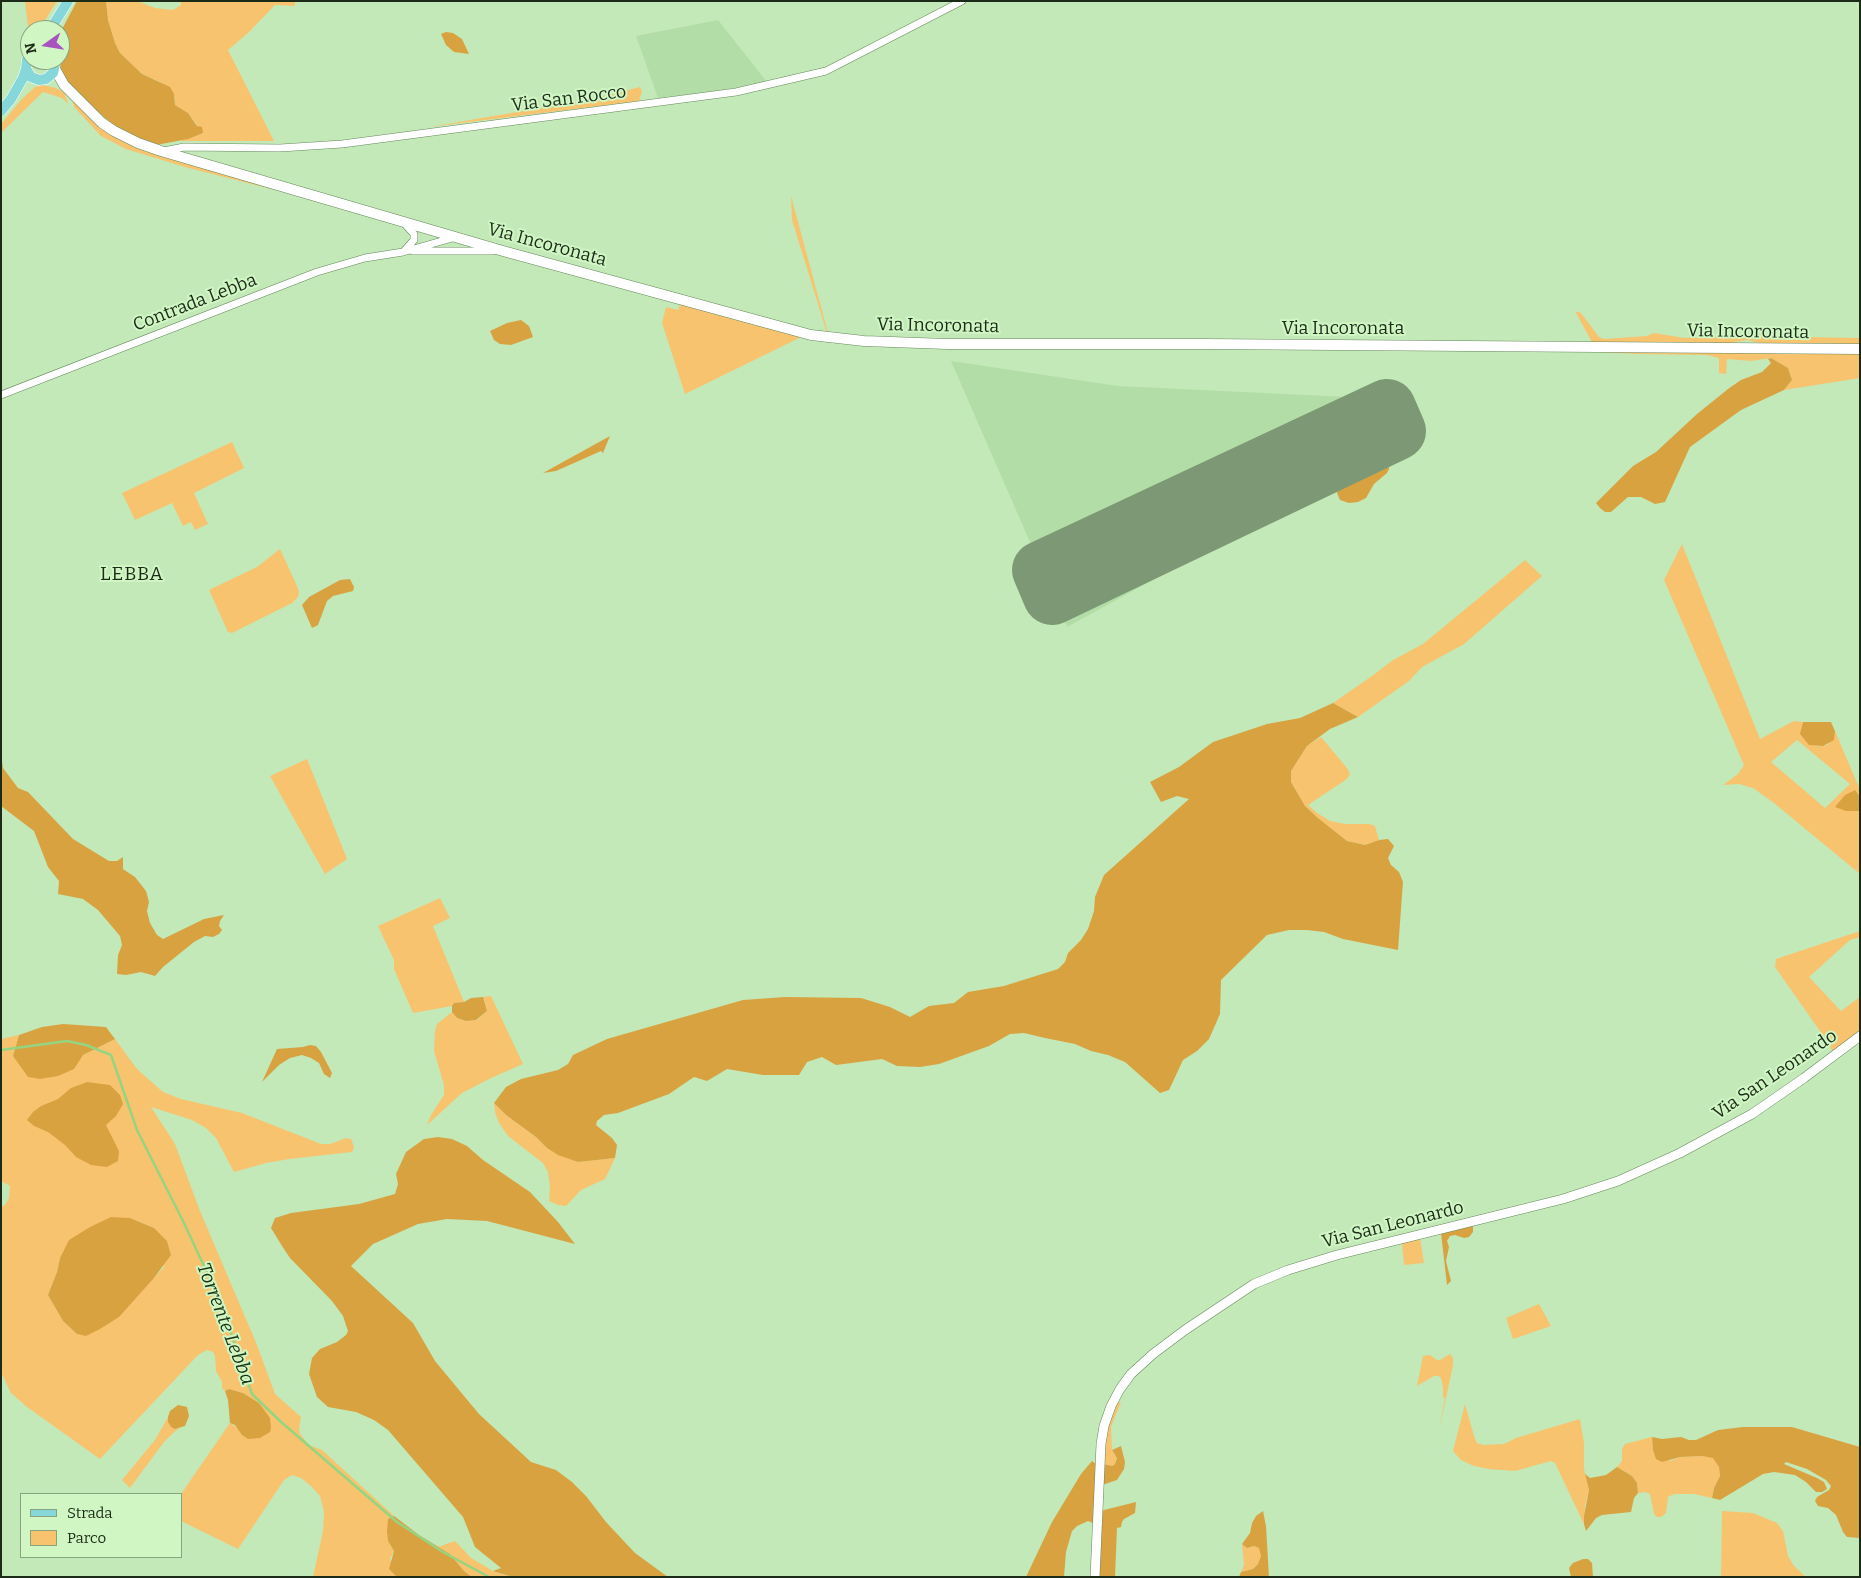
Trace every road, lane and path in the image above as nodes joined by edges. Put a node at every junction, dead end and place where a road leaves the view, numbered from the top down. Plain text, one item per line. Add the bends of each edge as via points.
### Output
1 (68, 1) edge
2 (962, 1) edge
3 (62, 12) junction
4 (57, 20) edge
5 (60, 20) edge
6 (26, 70) edge
7 (26, 70) edge
8 (52, 70) edge
9 (57, 70) edge
10 (43, 80) junction
11 (64, 85) junction
12 (11, 99) junction
13 (1, 111) edge
14 (161, 152) junction
15 (404, 222) junction
16 (457, 237) junction
17 (435, 251) junction
18 (503, 251) junction
19 (403, 252) junction
20 (1860, 349) edge
21 (1, 395) edge
22 (1860, 1036) edge
23 (1095, 1577) edge

1 - 3 main road
2 - 14 street, Via San Rocco via 826,71 736,92 342,144 280,148 184,147
3 - 4 main road
3 - 5 main road
6 - 10 main road via 30,77
7 - 12 main road
8 - 10 main road via 50,77
9 - 11 main road, Via Incoronata
10 - 11 main road, Via Incoronata
10 - 12 main road via 31,84
11 - 14 main road, Via Incoronata via 114,131
12 - 13 main road
14 - 15 main road, Via Incoronata
15 - 16 main road, Via Incoronata
15 - 19 street via 414,234 414,240
16 - 17 street via 450,246
16 - 18 main road, Via Incoronata
16 - 19 street
17 - 18 street
17 - 19 street
18 - 20 main road, Via Incoronata via 811,335 864,341
19 - 21 street, Contrada Lebba via 365,258 317,272
22 - 23 street, Via San Leonardo via 1752,1114 1680,1153 1563,1199 1337,1254 1302,1266 1254,1284 1185,1330 1131,1374 1110,1406 1100,1444

